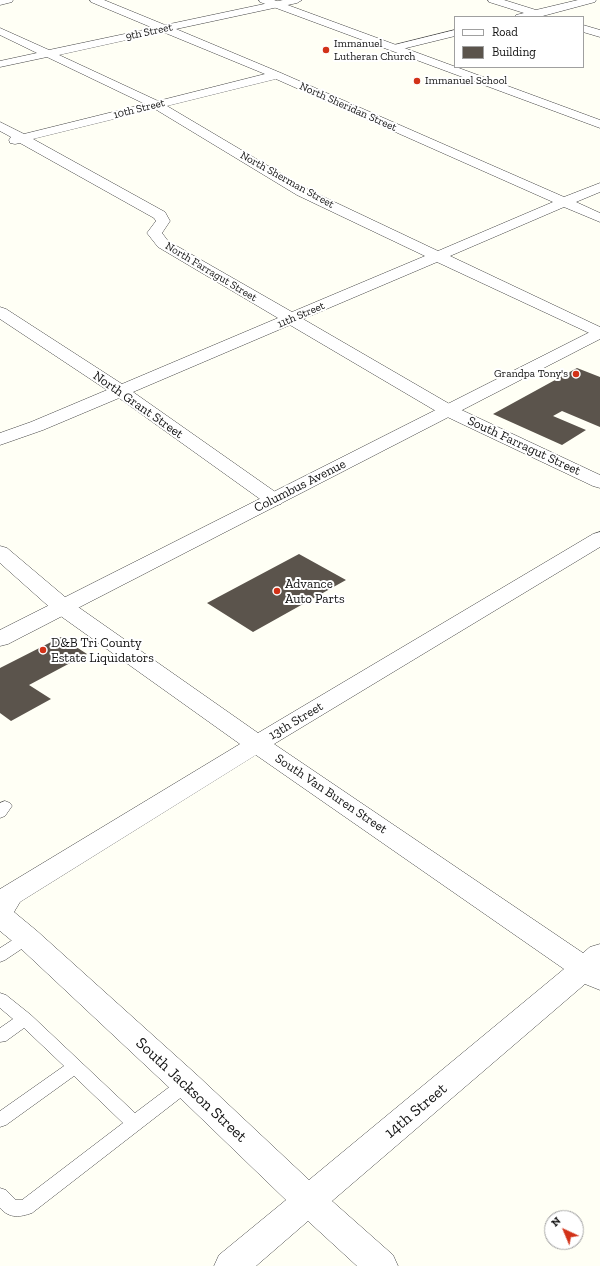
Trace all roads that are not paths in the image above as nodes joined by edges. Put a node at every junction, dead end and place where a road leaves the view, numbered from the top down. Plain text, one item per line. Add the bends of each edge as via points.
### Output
1 (8, 0) edge
2 (95, 0) edge
3 (264, 0) edge
4 (297, 0) edge
5 (493, 0) edge
6 (591, 0) edge
7 (0, 2) edge
8 (276, 5) junction
9 (535, 13) junction
10 (524, 16) edge
11 (544, 16) edge
12 (584, 28) edge
13 (165, 29) junction
14 (0, 31) edge
15 (454, 33) edge
16 (600, 34) edge
17 (394, 48) junction
18 (48, 54) junction
19 (0, 64) edge
20 (277, 75) junction
21 (157, 105) junction
22 (600, 124) edge
23 (0, 126) edge
24 (22, 138) junction
25 (0, 143) edge
26 (600, 187) edge
27 (564, 202) junction
28 (600, 218) edge
29 (437, 256) junction
30 (0, 312) edge
31 (290, 319) junction
32 (600, 333) edge
33 (120, 391) junction
34 (447, 410) junction
35 (0, 439) edge
36 (600, 482) edge
37 (274, 500) junction
38 (600, 538) edge
39 (0, 552) edge
40 (63, 607) junction
41 (0, 639) edge
42 (257, 744) junction
43 (0, 912) edge
44 (0, 916) edge
45 (27, 938) junction
46 (0, 956) edge
47 (595, 967) edge
48 (0, 999) edge
49 (25, 1019) junction
50 (0, 1036) edge
51 (75, 1066) junction
52 (186, 1084) junction
53 (0, 1120) edge
54 (135, 1124) junction
55 (0, 1196) edge
56 (309, 1201) junction
57 (231, 1266) edge
58 (381, 1266) edge

1 - 7 street
2 - 13 street, North Sheridan Street
3 - 8 street
4 - 8 street, 9th Street
5 - 9 street
6 - 9 street
8 - 13 street, 9th Street
8 - 17 street
9 - 10 street
9 - 11 street
12 - 16 street
13 - 18 street, 9th Street
13 - 20 street, North Sheridan Street
14 - 18 street, North Sherman Street
15 - 17 street
17 - 22 street
18 - 19 street, 9th Street
18 - 21 street, North Sherman Street
20 - 21 street, 10th Street
20 - 27 street, North Sheridan Street
21 - 24 street, 10th Street
21 - 29 street, North Sherman Street via 302,192
23 - 24 street, North Farragut Street
24 - 25 street, 10th Street
24 - 31 street, North Farragut Street via 160,215 162,221 154,233 163,244
26 - 27 street, 11th Street
27 - 28 street, North Sheridan Street
27 - 29 street, 11th Street
29 - 31 street, 11th Street
29 - 32 street, North Sherman Street
30 - 33 street, North Grant Street
31 - 33 street, 11th Street
31 - 34 street, North Farragut Street
32 - 34 street, Columbus Avenue
33 - 35 street, 11th Street
33 - 37 street, North Grant Street
34 - 36 street, South Farragut Street
34 - 37 street, Columbus Avenue
37 - 40 street, Columbus Avenue
38 - 42 street, 13th Street
39 - 40 street, South Van Buren Street
40 - 41 street, Columbus Avenue
40 - 42 street, South Van Buren Street
42 - 43 street, 13th Street via 10,895
42 - 47 street, South Van Buren Street
44 - 45 street, South Jackson Street
45 - 46 lane
45 - 52 street, South Jackson Street
47 - 56 street, 14th Street
48 - 49 lane
49 - 50 lane
49 - 51 lane
51 - 53 lane
51 - 54 lane
52 - 54 lane
52 - 56 street, South Jackson Street
54 - 55 lane via 26,1207 12,1209
56 - 57 street, 14th Street
56 - 58 street, South Jackson Street

